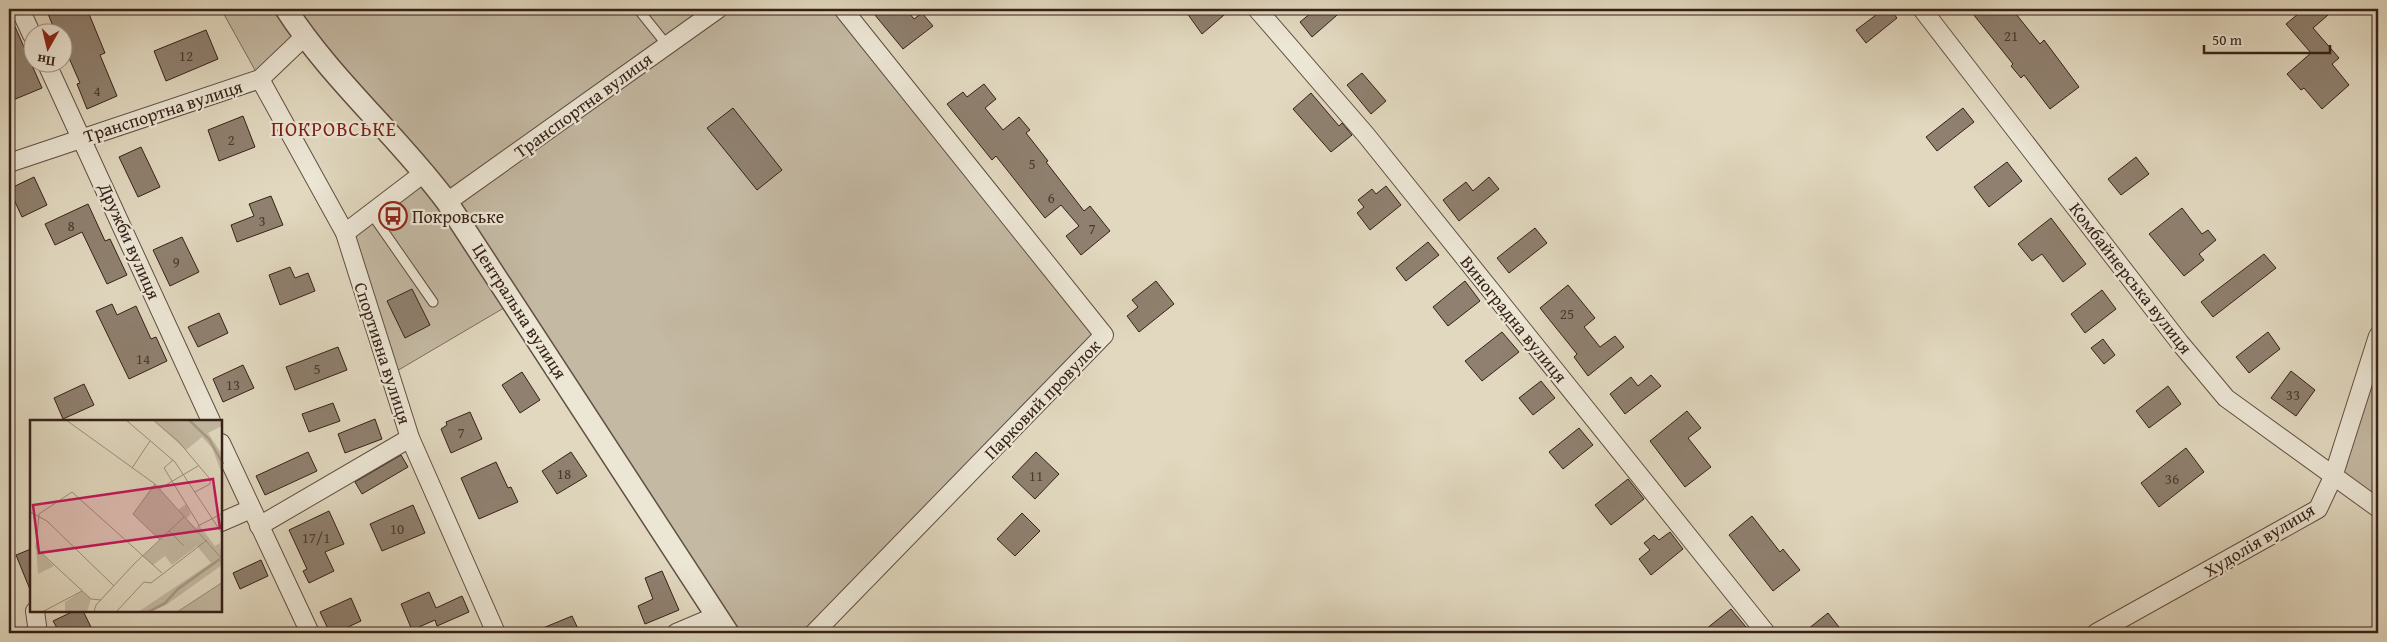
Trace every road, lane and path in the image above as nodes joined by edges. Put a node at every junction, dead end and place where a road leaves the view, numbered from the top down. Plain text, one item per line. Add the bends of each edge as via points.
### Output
1 (20, 9) edge
2 (286, 9) edge
3 (638, 9) edge
4 (718, 9) edge
5 (843, 9) edge
6 (1257, 9) edge
7 (1922, 9) edge
8 (26, 22) edge
9 (304, 37) junction
10 (667, 45) junction
11 (51, 72) edge
12 (260, 79) junction
13 (83, 138) junction
14 (9, 164) edge
15 (425, 172) junction
16 (448, 202) junction
17 (371, 213) junction
18 (345, 233) junction
19 (433, 302) dead end
20 (2378, 336) edge
21 (211, 420) edge
22 (410, 438) junction
23 (222, 445) edge
24 (2333, 477) junction
25 (2378, 508) edge
26 (251, 509) junction
27 (222, 522) edge
28 (259, 526) junction
29 (35, 612) edge
30 (722, 625) edge
31 (38, 633) edge
32 (310, 633) edge
33 (496, 633) edge
34 (676, 633) edge
35 (814, 633) edge
36 (1766, 633) edge
37 (2096, 633) edge

1 - 8 street
2 - 9 street, Центральна вулиця
3 - 10 lane
4 - 10 street, Транспортна вулиця
5 - 35 street, Парковий провулок via 1104,335
6 - 36 street, Виноградна вулиця via 1366,135
7 - 24 street, Комбайнерська вулиця via 2226,398
9 - 12 street, Транспортна вулиця
9 - 15 street, Центральна вулиця
10 - 16 street, Транспортна вулиця
11 - 13 street, Дружби вулиця
12 - 13 street, Транспортна вулиця
12 - 18 street, Спортивна вулиця
13 - 14 street, Транспортна вулиця
13 - 21 street, Дружби вулиця
15 - 16 street, Центральна вулиця
15 - 17 street
16 - 30 street, Центральна вулиця
17 - 18 street
17 - 19 lane
18 - 22 street, Спортивна вулиця
20 - 24 street, Худолія вулиця
22 - 28 street
22 - 33 street, Спортивна вулиця
23 - 26 street
24 - 25 street, Комбайнерська вулиця
24 - 37 street, Худолія вулиця via 2318,509
26 - 27 street
26 - 28 street
28 - 32 street
29 - 31 street
30 - 34 street

